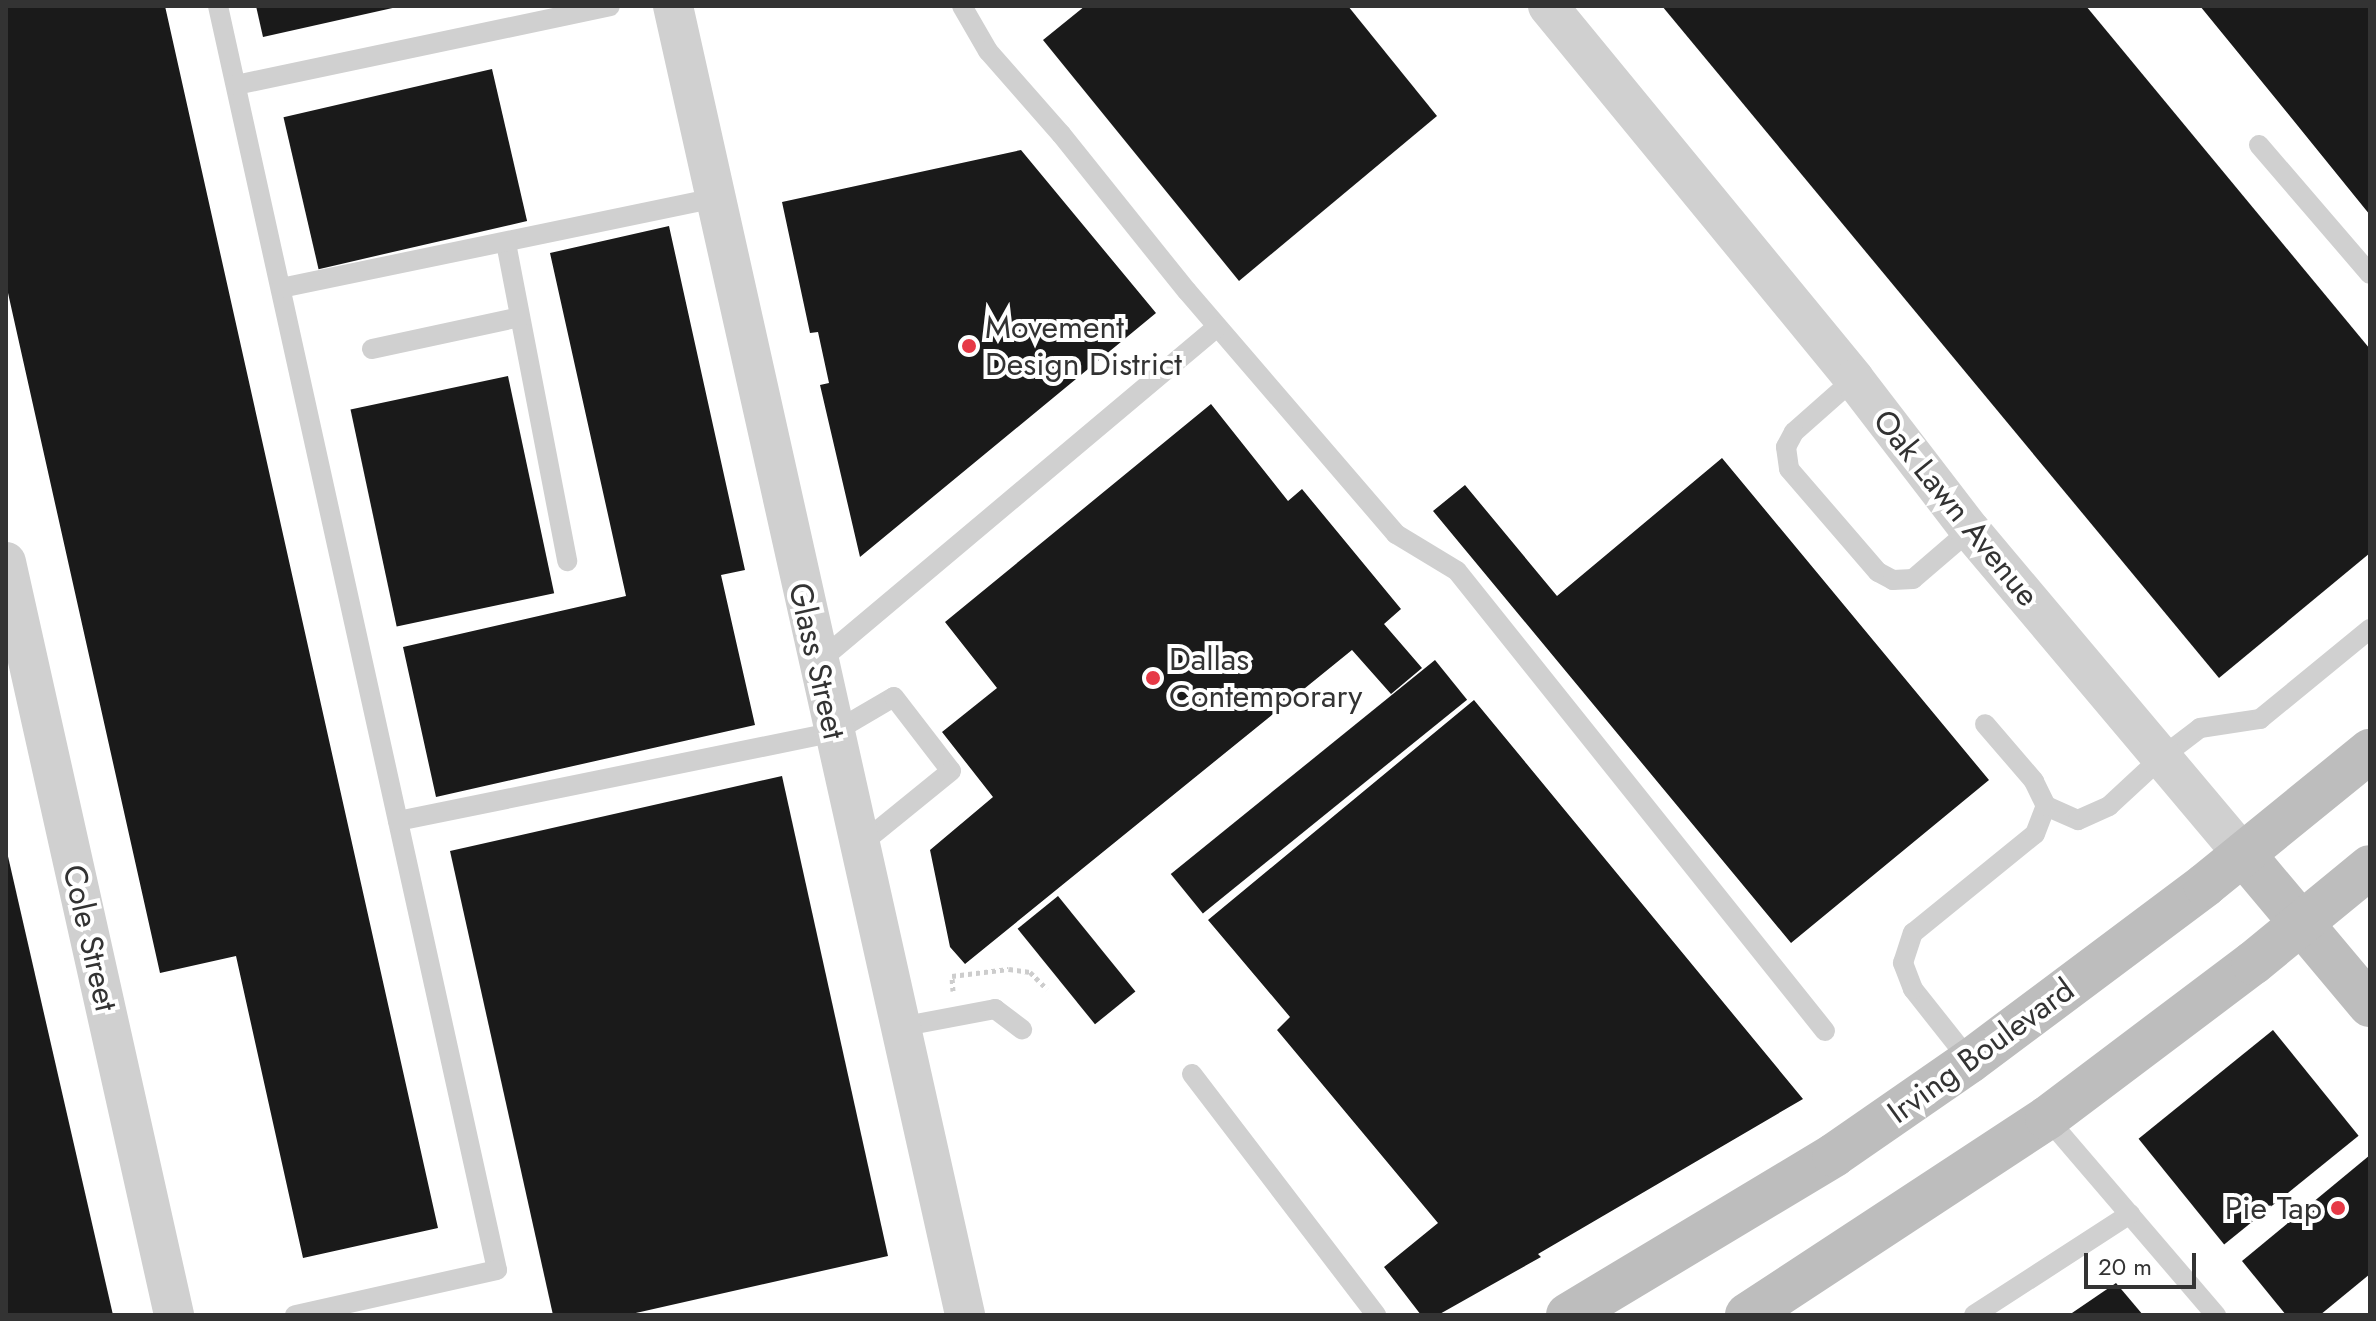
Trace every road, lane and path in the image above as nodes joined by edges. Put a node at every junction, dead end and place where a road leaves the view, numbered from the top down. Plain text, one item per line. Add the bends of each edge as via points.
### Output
1 (218, 6) edge
2 (610, 6) edge
3 (673, 6) edge
4 (962, 6) edge
5 (1548, 6) edge
6 (236, 85) junction
7 (2259, 145) dead end
8 (715, 198) junction
9 (506, 243) junction
10 (2370, 274) edge
11 (281, 288) junction
12 (520, 317) junction
13 (1217, 327) junction
14 (372, 349) dead end
15 (1854, 379) junction
16 (1970, 530) junction
17 (567, 561) dead end
18 (6, 562) edge
19 (2370, 629) edge
20 (817, 663) junction
21 (1985, 724) dead end
22 (834, 732) junction
23 (2370, 751) edge
24 (2162, 757) junction
25 (2046, 806) junction
26 (398, 821) junction
27 (860, 845) junction
28 (2244, 855) junction
29 (2370, 867) edge
30 (2303, 923) junction
31 (1047, 989) dead end
32 (953, 992) dead end
33 (2370, 1005) edge
34 (900, 1027) junction
35 (1022, 1029) dead end
36 (1825, 1031) dead end
37 (1970, 1061) junction
38 (1192, 1074) dead end
39 (2047, 1118) junction
40 (2130, 1214) junction
41 (174, 1315) edge
42 (295, 1315) edge
43 (965, 1315) edge
44 (1376, 1315) edge
45 (1568, 1315) edge
46 (1747, 1315) edge
47 (1974, 1315) edge
48 (2216, 1315) edge

1 - 6 lane
2 - 6 lane
3 - 8 street, Glass Street
4 - 13 lane via 988,51
5 - 15 street, Oak Lawn Avenue
6 - 11 lane
7 - 10 lane
8 - 9 lane
8 - 20 street, Glass Street
9 - 11 lane
9 - 12 lane
11 - 26 lane
12 - 14 lane
12 - 17 lane
13 - 20 lane
13 - 36 lane via 1396,534 1457,571
15 - 16 street, Oak Lawn Avenue
15 - 16 lane via 1794,432 1786,447 1789,469 1878,572 1893,580 1913,579
16 - 24 street, Oak Lawn Avenue
18 - 41 street, Cole Street
19 - 24 lane via 2260,719 2200,728
20 - 22 street, Glass Street
21 - 25 lane via 2034,781
22 - 26 lane
22 - 27 street, Glass Street
22 - 27 lane via 894,697 951,771
23 - 28 main road, Irving Boulevard
24 - 25 lane via 2109,806 2078,820
24 - 28 street, Oak Lawn Avenue
25 - 37 lane via 2035,834 1913,933 1903,963 1913,989
26 - 42 lane via 497,1270
27 - 34 street, Glass Street
28 - 30 main road, Oak Lawn Avenue
28 - 37 main road, Irving Boulevard
29 - 30 main road
30 - 33 main road, Oak Lawn Avenue
30 - 39 main road
31 - 32 path via 1030,972 1009,969 952,976
34 - 35 lane via 995,1009
34 - 43 street, Glass Street
37 - 45 main road, Irving Boulevard via 1834,1155
38 - 44 lane
39 - 40 lane
39 - 46 main road
40 - 47 lane
40 - 48 lane

